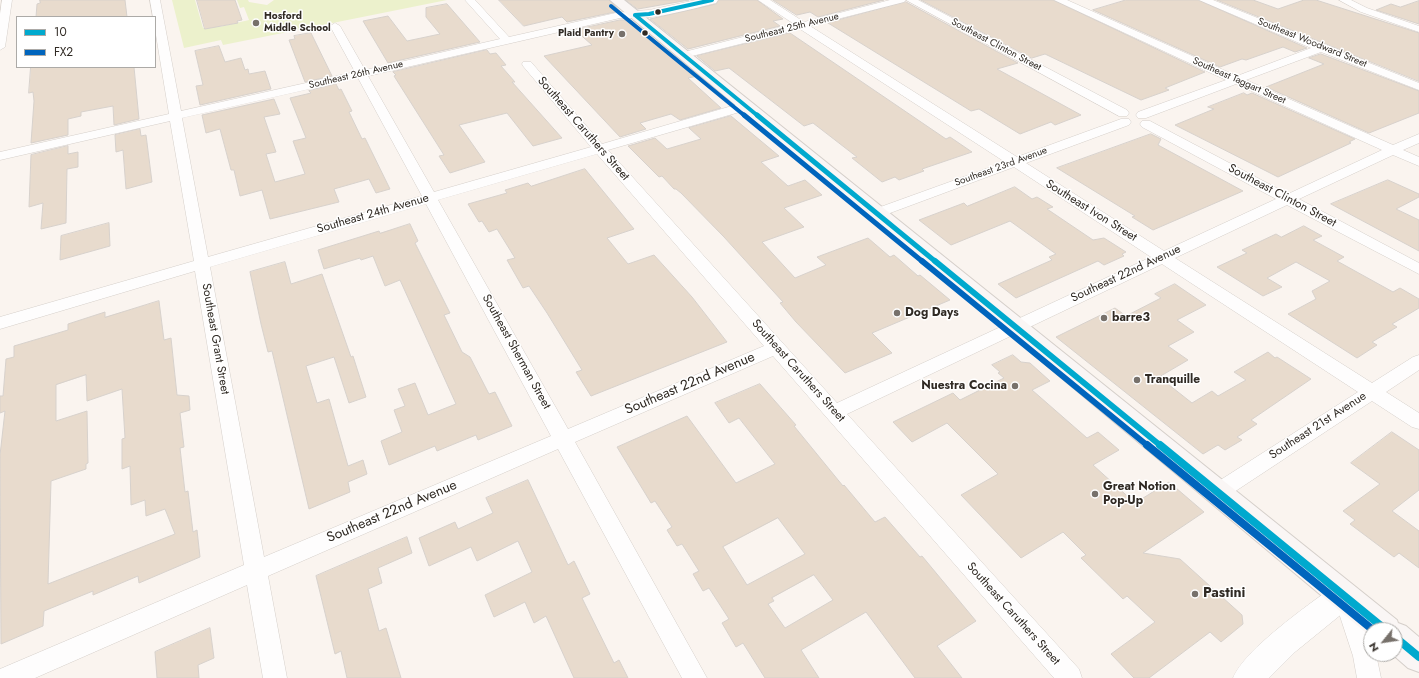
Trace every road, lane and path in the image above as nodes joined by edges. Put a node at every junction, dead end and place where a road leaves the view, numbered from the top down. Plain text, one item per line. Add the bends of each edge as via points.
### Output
1 (7, 0) edge
2 (155, 0) edge
3 (470, 0) edge
4 (616, 0) edge
5 (712, 0) edge
6 (763, 0) edge
7 (901, 0) edge
8 (911, 0) edge
9 (1059, 0) edge
10 (1204, 0) edge
11 (1344, 0) edge
12 (635, 15) junction
13 (802, 25) junction
14 (335, 26) dead end
15 (1419, 29) edge
16 (507, 41) junction
17 (0, 47) edge
18 (1321, 48) junction
19 (684, 55) junction
20 (527, 64) dead end
21 (362, 74) junction
22 (1236, 80) junction
23 (1419, 87) edge
24 (746, 106) junction
25 (175, 116) junction
26 (1124, 117) junction
27 (1144, 119) junction
28 (1419, 138) edge
29 (599, 148) junction
30 (1393, 150) junction
31 (0, 156) edge
32 (1014, 162) junction
33 (1419, 162) edge
34 (431, 197) junction
35 (1288, 200) junction
36 (877, 213) junction
37 (1164, 257) junction
38 (201, 264) junction
39 (1419, 269) edge
40 (0, 324) edge
41 (1015, 326) junction
42 (777, 347) junction
43 (1419, 361) edge
44 (1372, 391) junction
45 (835, 412) junction
46 (1419, 422) edge
47 (563, 439) junction
48 (1218, 492) junction
49 (256, 570) junction
50 (1344, 595) junction
51 (1376, 622) edge
52 (1403, 644) edge
53 (1419, 657) edge
54 (7, 678) edge
55 (275, 678) edge
56 (695, 678) edge
57 (1070, 678) edge
58 (1248, 678) edge
59 (1369, 678) edge

1 - 17 street
2 - 25 street, Southeast Grant Street
3 - 16 street
4 - 12 main road
5 - 12 street, Southeast 26th Avenue
6 - 13 street, Southeast Ivon Street
7 - 13 street, Southeast 25th Avenue
8 - 26 street, Southeast Clinton Street
9 - 22 street, Southeast Taggart Street
10 - 18 street, Southeast Woodward Street
11 - 15 street via 1364,10
12 - 16 street, Southeast 26th Avenue via 620,15
12 - 19 main road
13 - 19 street, Southeast 25th Avenue
13 - 32 street, Southeast Ivon Street
14 - 21 street, Southeast Sherman Street
16 - 21 street, Southeast 26th Avenue
18 - 22 street
18 - 23 street, Southeast Woodward Street
19 - 24 main road
20 - 29 street, Southeast Caruthers Street
21 - 25 street, Southeast 26th Avenue
21 - 34 street, Southeast Sherman Street
22 - 27 street
22 - 30 street, Southeast Taggart Street
24 - 29 street, Southeast 24th Avenue
24 - 36 main road
25 - 31 street, Southeast 26th Avenue
25 - 38 street, Southeast Grant Street
26 - 27 street via 1136,125
26 - 32 street, Southeast 23rd Avenue
27 - 35 street, Southeast Clinton Street
28 - 30 street, Southeast 22nd Avenue
29 - 34 street, Southeast 24th Avenue
29 - 42 street, Southeast Caruthers Street
30 - 33 street, Southeast Taggart Street
30 - 35 street, Southeast 22nd Avenue
32 - 36 street, Southeast 23rd Avenue
32 - 37 street, Southeast Ivon Street
34 - 38 street, Southeast 24th Avenue
34 - 47 street, Southeast Sherman Street
35 - 37 street, Southeast 22nd Avenue
35 - 39 street, Southeast Clinton Street
36 - 41 main road
37 - 41 street, Southeast 22nd Avenue
37 - 44 street, Southeast Ivon Street
38 - 40 street, Southeast 24th Avenue
38 - 49 street, Southeast Grant Street
41 - 45 street, Southeast 22nd Avenue
41 - 48 main road
42 - 45 street, Southeast Caruthers Street
42 - 47 street, Southeast 22nd Avenue
43 - 44 street, Southeast 21st Avenue
44 - 46 street, Southeast Ivon Street
44 - 48 street, Southeast 21st Avenue
45 - 57 street, Southeast Caruthers Street
47 - 49 street, Southeast 22nd Avenue
47 - 56 street, Southeast Sherman Street
48 - 50 main road
49 - 54 street, Southeast 22nd Avenue
49 - 55 street, Southeast Grant Street
50 - 51 main road
50 - 58 street via 1285,642
50 - 59 street via 1365,656
52 - 53 main road

